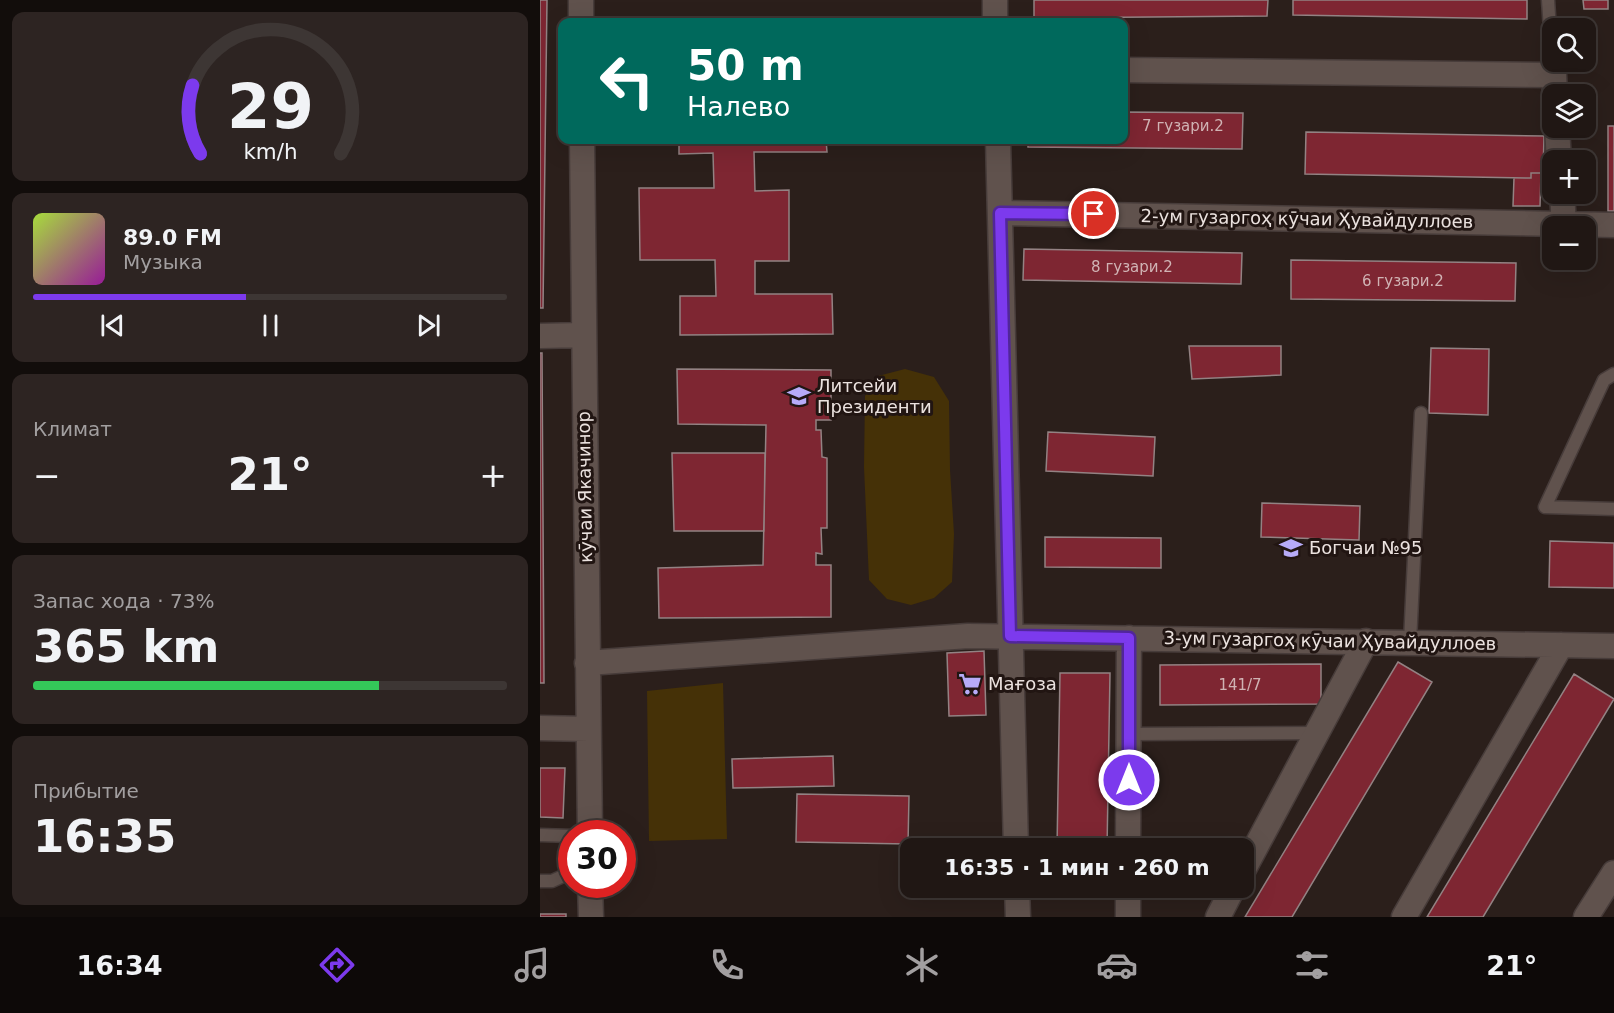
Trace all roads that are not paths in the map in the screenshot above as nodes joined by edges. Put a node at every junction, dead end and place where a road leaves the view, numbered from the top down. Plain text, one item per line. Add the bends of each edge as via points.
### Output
1 (581, 0) edge
2 (995, 0) edge
3 (1548, 0) edge
4 (581, 18) edge
5 (996, 18) edge
6 (1128, 70) edge
7 (1553, 73) edge
8 (582, 144) edge
9 (998, 144) edge
10 (1000, 213) junction
11 (1542, 224) edge
12 (1596, 225) edge
13 (1614, 225) edge
14 (583, 335) junction
15 (540, 336) edge
16 (1614, 374) edge
17 (1421, 413) dead end
18 (1614, 509) edge
19 (1010, 636) junction
20 (1129, 638) junction
21 (1366, 641) junction
22 (1410, 642) junction
23 (1561, 645) junction
24 (1614, 646) edge
25 (587, 663) junction
26 (540, 728) edge
27 (588, 729) junction
28 (1315, 733) junction
29 (1129, 734) junction
30 (590, 820) edge
31 (540, 835) edge
32 (558, 836) edge
33 (1016, 838) edge
34 (1128, 838) edge
35 (1254, 850) edge
36 (1614, 873) edge
37 (558, 878) edge
38 (540, 881) edge
39 (591, 898) edge
40 (1017, 898) edge
41 (1128, 898) edge
42 (1228, 898) edge
43 (591, 917) edge
44 (1018, 917) edge
45 (1128, 917) edge
46 (1218, 917) edge
47 (1404, 917) edge
48 (1586, 917) edge

1 - 4 street
2 - 5 street
3 - 7 lane
6 - 7 street
8 - 14 street, кӯчаи Якачинор
9 - 10 street
10 - 11 street, 2-ум гузаргоҳ кӯчаи Ҳувайдуллоев
10 - 19 street
12 - 13 street, 2-ум гузаргоҳ кӯчаи Ҳувайдуллоев
14 - 15 street
14 - 25 street, кӯчаи Якачинор
16 - 18 lane via 1604,380 1545,507
17 - 22 lane
19 - 20 street, 3-ум гузаргоҳ кӯчаи Ҳувайдуллоев
19 - 25 street, 3-ум гузаргоҳ кӯчаи Ҳувайдуллоев
19 - 33 street
20 - 21 street, 3-ум гузаргоҳ кӯчаи Ҳувайдуллоев
20 - 29 street
21 - 22 street, 3-ум гузаргоҳ кӯчаи Ҳувайдуллоев
21 - 28 street
22 - 23 street, 3-ум гузаргоҳ кӯчаи Ҳувайдуллоев
23 - 24 street, 3-ум гузаргоҳ кӯчаи Ҳувайдуллоев
23 - 47 street
25 - 27 street, кӯчаи Якачинор
26 - 27 street
27 - 30 street, кӯчаи Якачинор
28 - 29 lane
28 - 35 street
29 - 34 street
31 - 32 lane
36 - 48 street
37 - 38 lane
39 - 43 street
40 - 44 street
41 - 45 street
42 - 46 street

